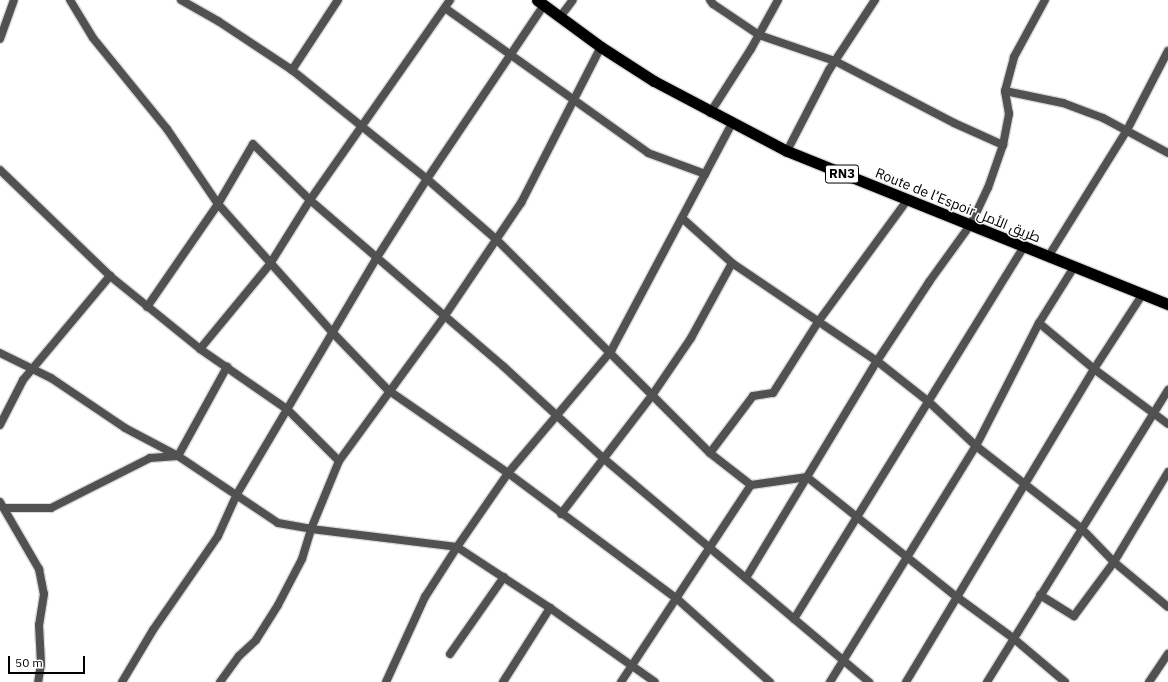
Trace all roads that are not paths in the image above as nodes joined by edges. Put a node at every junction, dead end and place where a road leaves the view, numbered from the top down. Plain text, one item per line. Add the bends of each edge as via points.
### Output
1 (14, 0) edge
2 (70, 0) edge
3 (181, 0) edge
4 (338, 0) edge
5 (450, 0) edge
6 (573, 0) edge
7 (710, 0) edge
8 (778, 0) edge
9 (875, 0) edge
10 (1045, 0) edge
11 (541, 3) edge
12 (445, 8) junction
13 (560, 17) junction
14 (759, 35) junction
15 (0, 38) edge
16 (601, 47) junction
17 (1168, 51) edge
18 (510, 55) junction
19 (835, 61) junction
20 (292, 70) junction
21 (1005, 91) junction
22 (573, 99) junction
23 (710, 113) junction
24 (732, 123) junction
25 (361, 127) junction
26 (1127, 130) junction
27 (1003, 145) junction
28 (787, 151) junction
29 (1168, 153) edge
30 (0, 170) edge
31 (705, 174) junction
32 (427, 179) junction
33 (908, 199) junction
34 (310, 200) junction
35 (218, 204) junction
36 (682, 218) junction
37 (971, 224) junction
38 (497, 240) junction
39 (1024, 247) junction
40 (1048, 258) junction
41 (376, 259) junction
42 (732, 263) junction
43 (270, 264) junction
44 (1074, 267) junction
45 (110, 276) junction
46 (1142, 295) junction
47 (1168, 304) edge
48 (147, 307) junction
49 (444, 317) junction
50 (818, 322) junction
51 (1039, 323) junction
52 (332, 332) junction
53 (200, 349) junction
54 (611, 351) junction
55 (0, 353) edge
56 (877, 361) junction
57 (227, 367) junction
58 (33, 368) junction
59 (1094, 369) junction
60 (388, 390) junction
61 (1168, 390) edge
62 (653, 394) junction
63 (929, 402) junction
64 (288, 410) junction
65 (1154, 412) junction
66 (557, 415) junction
67 (1168, 424) edge
68 (0, 425) edge
69 (976, 446) junction
70 (710, 453) junction
71 (178, 456) junction
72 (603, 458) junction
73 (339, 461) junction
74 (1168, 472) edge
75 (508, 473) junction
76 (807, 477) junction
77 (1025, 484) junction
78 (751, 485) junction
79 (237, 494) junction
80 (2, 505) edge
81 (561, 514) junction
82 (859, 517) junction
83 (1081, 528) junction
84 (311, 529) junction
85 (457, 547) junction
86 (709, 547) junction
87 (908, 558) junction
88 (1114, 562) junction
89 (504, 578) junction
90 (746, 578) junction
91 (1040, 595) junction
92 (957, 597) junction
93 (676, 598) junction
94 (1168, 607) edge
95 (550, 608) junction
96 (794, 619) junction
97 (1013, 638) junction
98 (450, 654) dead end
99 (1168, 654) edge
100 (844, 661) junction
101 (632, 665) junction
102 (38, 682) edge
103 (122, 682) edge
104 (220, 682) edge
105 (386, 682) edge
106 (503, 682) edge
107 (621, 682) edge
108 (655, 682) edge
109 (770, 682) edge
110 (830, 682) edge
111 (869, 682) edge
112 (906, 682) edge
113 (987, 682) edge
114 (1065, 682) edge
115 (1149, 682) edge

1 - 15 street
2 - 35 street via 93,38 167,129
3 - 20 street
4 - 20 street
5 - 12 street
6 - 13 street
7 - 14 street via 712,4
8 - 14 street
9 - 19 street
10 - 21 street via 1014,56
11 - 13 highway, Route de l’Espoir طريق الأمل / RN3
11 - 18 street
12 - 18 street
12 - 25 street
13 - 16 highway, Route de l’Espoir طريق الأمل / RN3
14 - 19 street
14 - 23 street
16 - 22 street
16 - 23 highway, Route de l’Espoir طريق الأمل / RN3
17 - 26 street
18 - 22 street
18 - 32 street
19 - 27 street via 940,116
19 - 28 street
20 - 25 street
21 - 26 street via 1063,103
21 - 27 street via 1009,114
22 - 31 street via 648,153
22 - 38 street via 521,203
23 - 24 highway, Route de l’Espoir طريق الأمل / RN3
24 - 28 highway, Route de l’Espoir طريق الأمل / RN3
24 - 31 street
25 - 32 street
25 - 34 street
26 - 29 street
26 - 40 street
27 - 37 street via 988,188
28 - 33 highway, Route de l’Espoir طريق الأمل / RN3
30 - 45 street
31 - 36 street
32 - 38 street
32 - 41 street
33 - 37 highway, Route de l’Espoir طريق الأمل / RN3
33 - 50 street
34 - 35 street via 253,144
34 - 41 street
34 - 43 street
35 - 43 street
35 - 48 street
36 - 42 street
36 - 54 street
37 - 39 highway, Route de l’Espoir طريق الأمل / RN3
37 - 56 street
38 - 49 street
38 - 54 street
39 - 40 highway, Route de l’Espoir طريق الأمل / RN3
39 - 63 street
40 - 44 highway, Route de l’Espoir طريق الأمل / RN3
41 - 49 street
41 - 52 street
42 - 50 street
42 - 62 street via 691,338
43 - 52 street
43 - 53 street
44 - 46 highway, Route de l’Espoir طريق الأمل / RN3
44 - 51 street
45 - 48 street
45 - 58 street
46 - 47 highway, Route de l’Espoir طريق الأمل / RN3
46 - 59 street
48 - 53 street
49 - 60 street
49 - 66 street
50 - 56 street
50 - 70 street via 773,393 753,396
51 - 59 street
51 - 69 street
52 - 60 street
52 - 64 street
53 - 57 street
54 - 62 street
54 - 66 street
55 - 58 street
56 - 63 street
56 - 76 street
57 - 64 street
57 - 71 street
58 - 68 street via 23,380
58 - 71 street via 125,428
59 - 65 street
59 - 77 street
60 - 73 street
60 - 75 street
61 - 65 street
62 - 70 street
62 - 72 street
63 - 69 street
63 - 82 street
64 - 73 street
64 - 79 street
65 - 67 street
65 - 83 street
66 - 72 street
66 - 75 street
69 - 77 street
69 - 87 street
70 - 78 street
71 - 79 street
71 - 80 street via 150,458 51,508
72 - 81 street
72 - 86 street
73 - 84 street
74 - 88 street
75 - 81 street
75 - 85 street
76 - 78 street
76 - 82 street
76 - 90 street
77 - 83 street
77 - 92 street
78 - 86 street
79 - 84 street via 278,523
79 - 103 street via 218,536 153,630
80 - 102 street via 39,569 44,594 39,625 41,664
81 - 93 street
82 - 87 street
82 - 96 street
83 - 88 street
83 - 91 street
84 - 85 street
84 - 104 street via 302,559 278,605 256,640 239,656
85 - 89 street
85 - 105 street via 425,597
86 - 90 street
86 - 93 street
87 - 92 street
87 - 100 street
88 - 91 street via 1074,616
88 - 94 street
89 - 95 street
89 - 98 street
90 - 96 street
91 - 97 street
92 - 97 street
92 - 112 street
93 - 101 street
93 - 109 street
95 - 101 street
95 - 106 street
96 - 100 street
97 - 113 street
97 - 114 street
99 - 115 street
100 - 110 street
100 - 111 street
101 - 107 street
101 - 108 street

